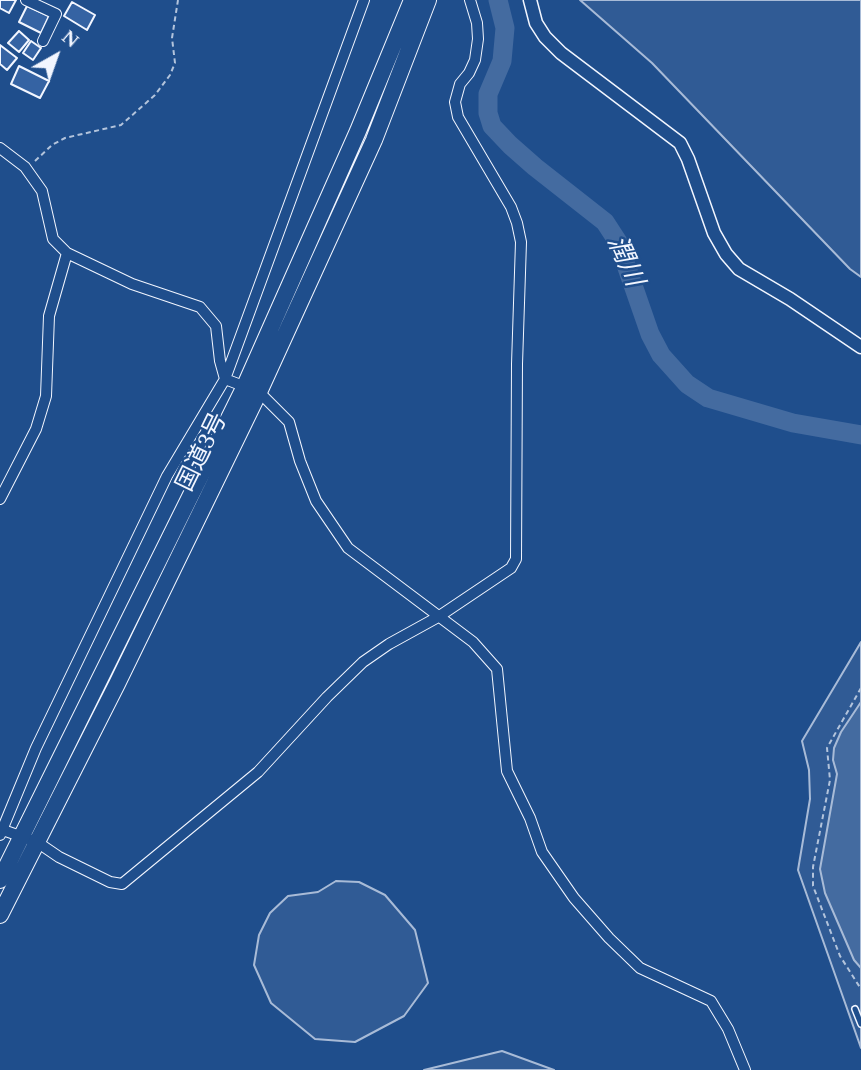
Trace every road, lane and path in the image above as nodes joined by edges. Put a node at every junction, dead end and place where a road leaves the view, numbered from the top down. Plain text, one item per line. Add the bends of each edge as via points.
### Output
1 (26, 0) edge
2 (178, 0) edge
3 (364, 0) edge
4 (412, 0) edge
5 (428, 0) edge
6 (470, 0) edge
7 (530, 0) edge
8 (43, 41) dead end
9 (0, 148) edge
10 (25, 167) junction
11 (67, 253) junction
12 (861, 347) edge
13 (225, 379) junction
14 (252, 390) junction
15 (0, 499) edge
16 (438, 617) junction
17 (861, 688) edge
18 (1, 833) edge
19 (30, 839) junction
20 (0, 880) edge
21 (0, 915) edge
22 (861, 989) edge
23 (855, 1009) dead end
24 (861, 1024) edge
25 (746, 1070) edge

1 - 8 street via 56,14
2 - 10 path via 172,38 175,63 155,95 121,125 65,138
3 - 13 street
4 - 14 highway, 国道3号
5 - 14 highway, 国道3号 via 374,140
6 - 16 street via 478,39 475,60 455,102 458,117 511,207 521,242 516,558 511,568
7 - 12 street via 536,23 561,53 680,143 714,233 740,269
9 - 10 street
10 - 11 street via 43,191 53,239
11 - 13 street via 132,284 200,307 216,326
11 - 15 street via 49,316 46,396 36,429
13 - 14 street
13 - 18 street via 167,476 36,748
14 - 16 street via 289,422 316,500 348,548
14 - 19 highway, 国道3号
16 - 19 street via 363,662 258,772 122,884
16 - 25 street via 473,642 497,669 507,771 554,871 640,968 711,1001
17 - 22 path via 827,748 830,780 813,887 840,956
18 - 19 street
19 - 20 highway, 国道3号
19 - 21 highway, 国道3号
23 - 24 lane

